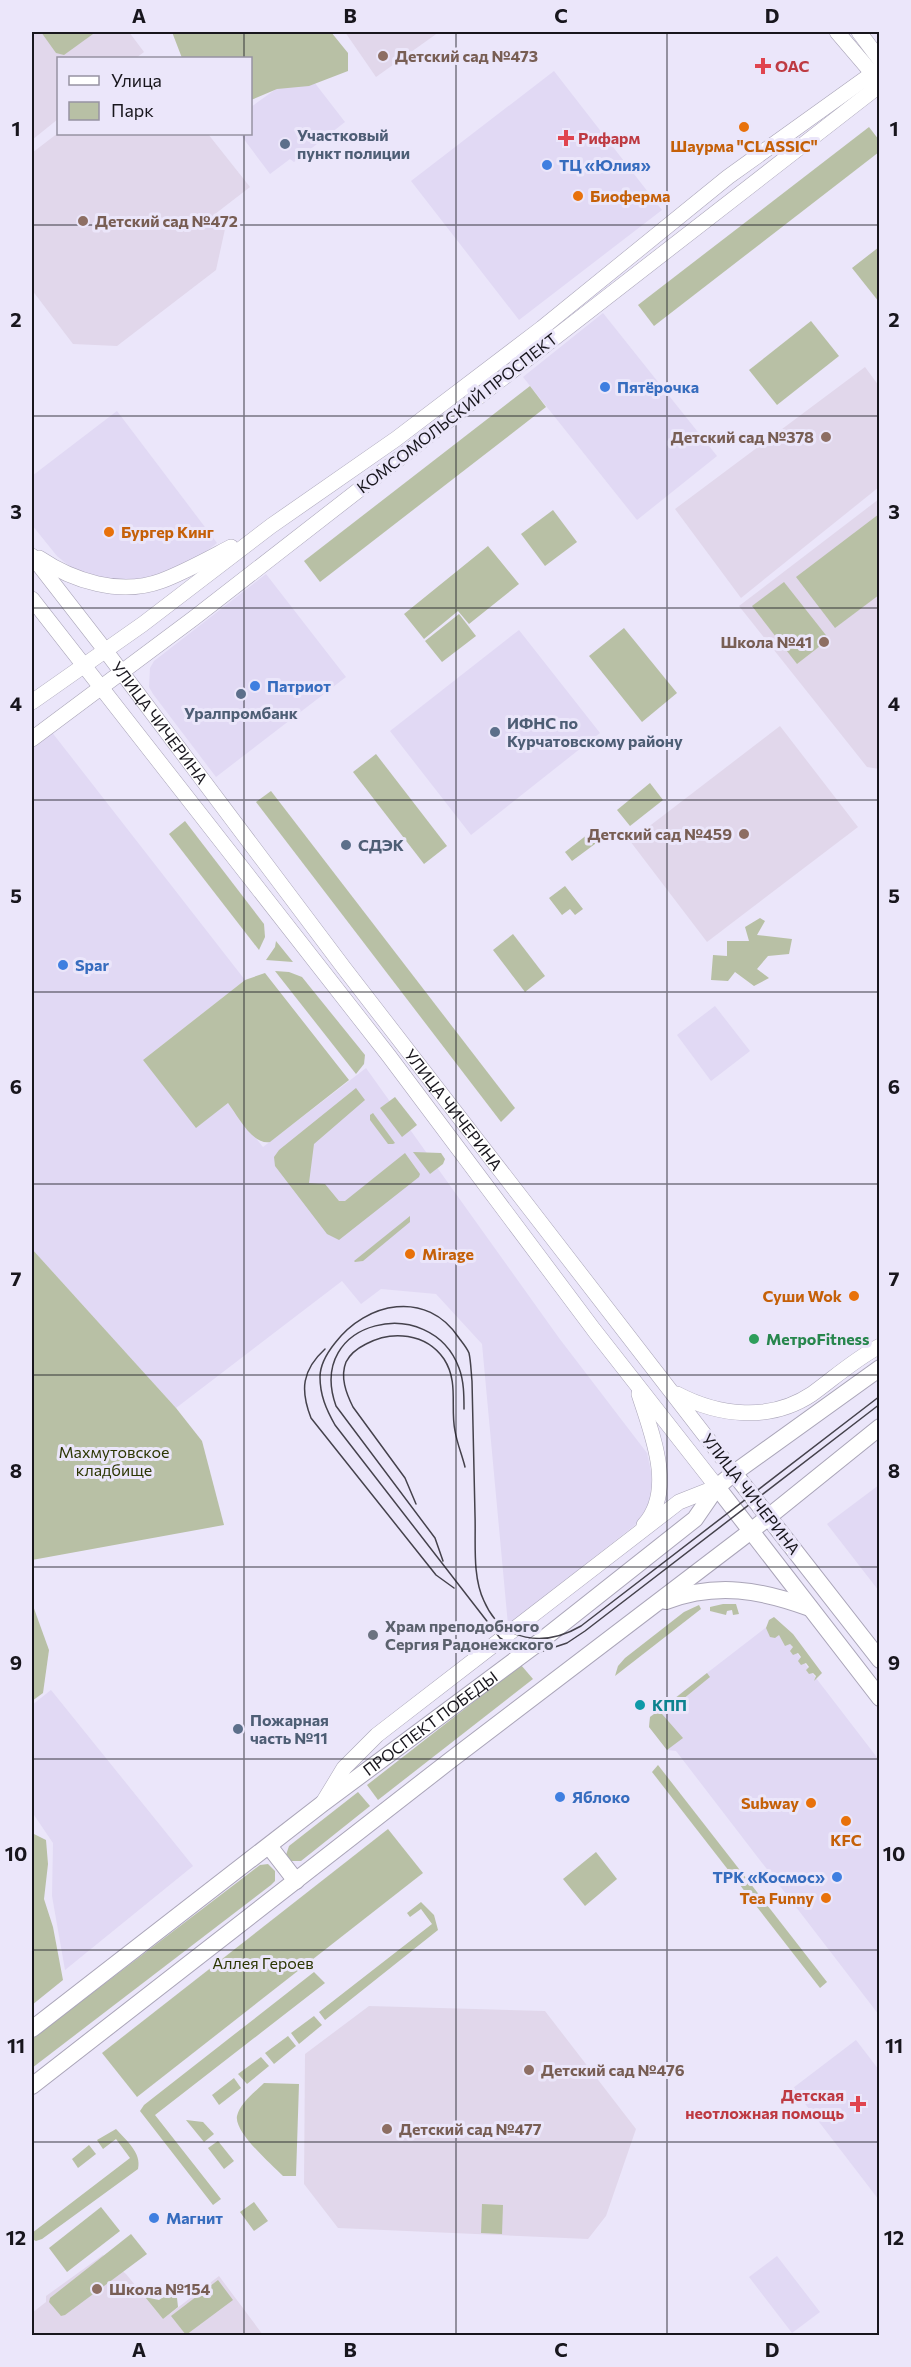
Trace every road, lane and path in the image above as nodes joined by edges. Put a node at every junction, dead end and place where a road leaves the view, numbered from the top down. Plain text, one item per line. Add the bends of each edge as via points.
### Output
1 (837, 32) edge
2 (859, 32) edge
3 (878, 74) edge
4 (271, 526) junction
5 (32, 554) edge
6 (32, 599) edge
7 (105, 650) junction
8 (84, 665) junction
9 (123, 672) junction
10 (101, 688) junction
11 (32, 702) edge
12 (32, 739) edge
13 (404, 1042) junction
14 (389, 1056) junction
15 (879, 1346) edge
16 (879, 1368) edge
17 (636, 1384) junction
18 (671, 1391) junction
19 (879, 1427) edge
20 (734, 1473) junction
21 (717, 1487) junction
22 (768, 1517) junction
23 (751, 1531) junction
24 (634, 1536) junction
25 (649, 1607) junction
26 (811, 1609) junction
27 (879, 1660) edge
28 (879, 1698) edge
29 (322, 1804) junction
30 (268, 1846) junction
31 (296, 1881) junction
32 (32, 2029) edge
33 (32, 2086) edge

1 - 3 main road
2 - 3 main road
3 - 4 main road, КОМСОМОЛЬСКИЙ ПРОСПЕКТ via 728,177 550,322 396,439
3 - 9 main road, КОМСОМОЛЬСКИЙ ПРОСПЕКТ
4 - 5 main road via 188,570 158,582 122,587 95,584 59,571
4 - 7 main road, КОМСОМОЛЬСКИЙ ПРОСПЕКТ
5 - 7 main road, УЛИЦА ЧИЧЕРИНА
6 - 8 main road, УЛИЦА ЧИЧЕРИНА
7 - 8 main road, КОМСОМОЛЬСКИЙ ПРОСПЕКТ
7 - 9 main road, УЛИЦА ЧИЧЕРИНА
8 - 10 main road, УЛИЦА ЧИЧЕРИНА
8 - 11 main road, КОМСОМОЛЬСКИЙ ПРОСПЕКТ
9 - 10 main road, КОМСОМОЛЬСКИЙ ПРОСПЕКТ
9 - 13 main road, УЛИЦА ЧИЧЕРИНА via 337,959
10 - 12 main road, КОМСОМОЛЬСКИЙ ПРОСПЕКТ
10 - 14 main road, УЛИЦА ЧИЧЕРИНА
13 - 14 main road
13 - 18 main road, УЛИЦА ЧИЧЕРИНА
14 - 17 main road, УЛИЦА ЧИЧЕРИНА
15 - 18 main road via 784,1409 747,1413 709,1408
16 - 20 main road, ПРОСПЕКТ ПОБЕДЫ
17 - 21 main road, УЛИЦА ЧИЧЕРИНА
17 - 24 main road via 658,1462 659,1491 652,1514
18 - 20 main road, УЛИЦА ЧИЧЕРИНА
19 - 22 main road
20 - 21 main road, ПРОСПЕКТ ПОБЕДЫ
20 - 22 main road, УЛИЦА ЧИЧЕРИНА
21 - 23 main road, УЛИЦА ЧИЧЕРИНА
21 - 24 main road via 679,1502
21 - 29 main road, ПРОСПЕКТ ПОБЕДЫ via 695,1520 535,1646
22 - 23 main road
22 - 27 main road, УЛИЦА ЧИЧЕРИНА
23 - 25 main road
23 - 26 main road, УЛИЦА ЧИЧЕРИНА
24 - 29 main road via 377,1736 344,1768
25 - 26 main road via 690,1592 724,1589 782,1598
25 - 31 main road
26 - 28 main road, УЛИЦА ЧИЧЕРИНА
29 - 30 main road, ПРОСПЕКТ ПОБЕДЫ
30 - 31 main road
30 - 32 main road, ПРОСПЕКТ ПОБЕДЫ
31 - 33 main road

